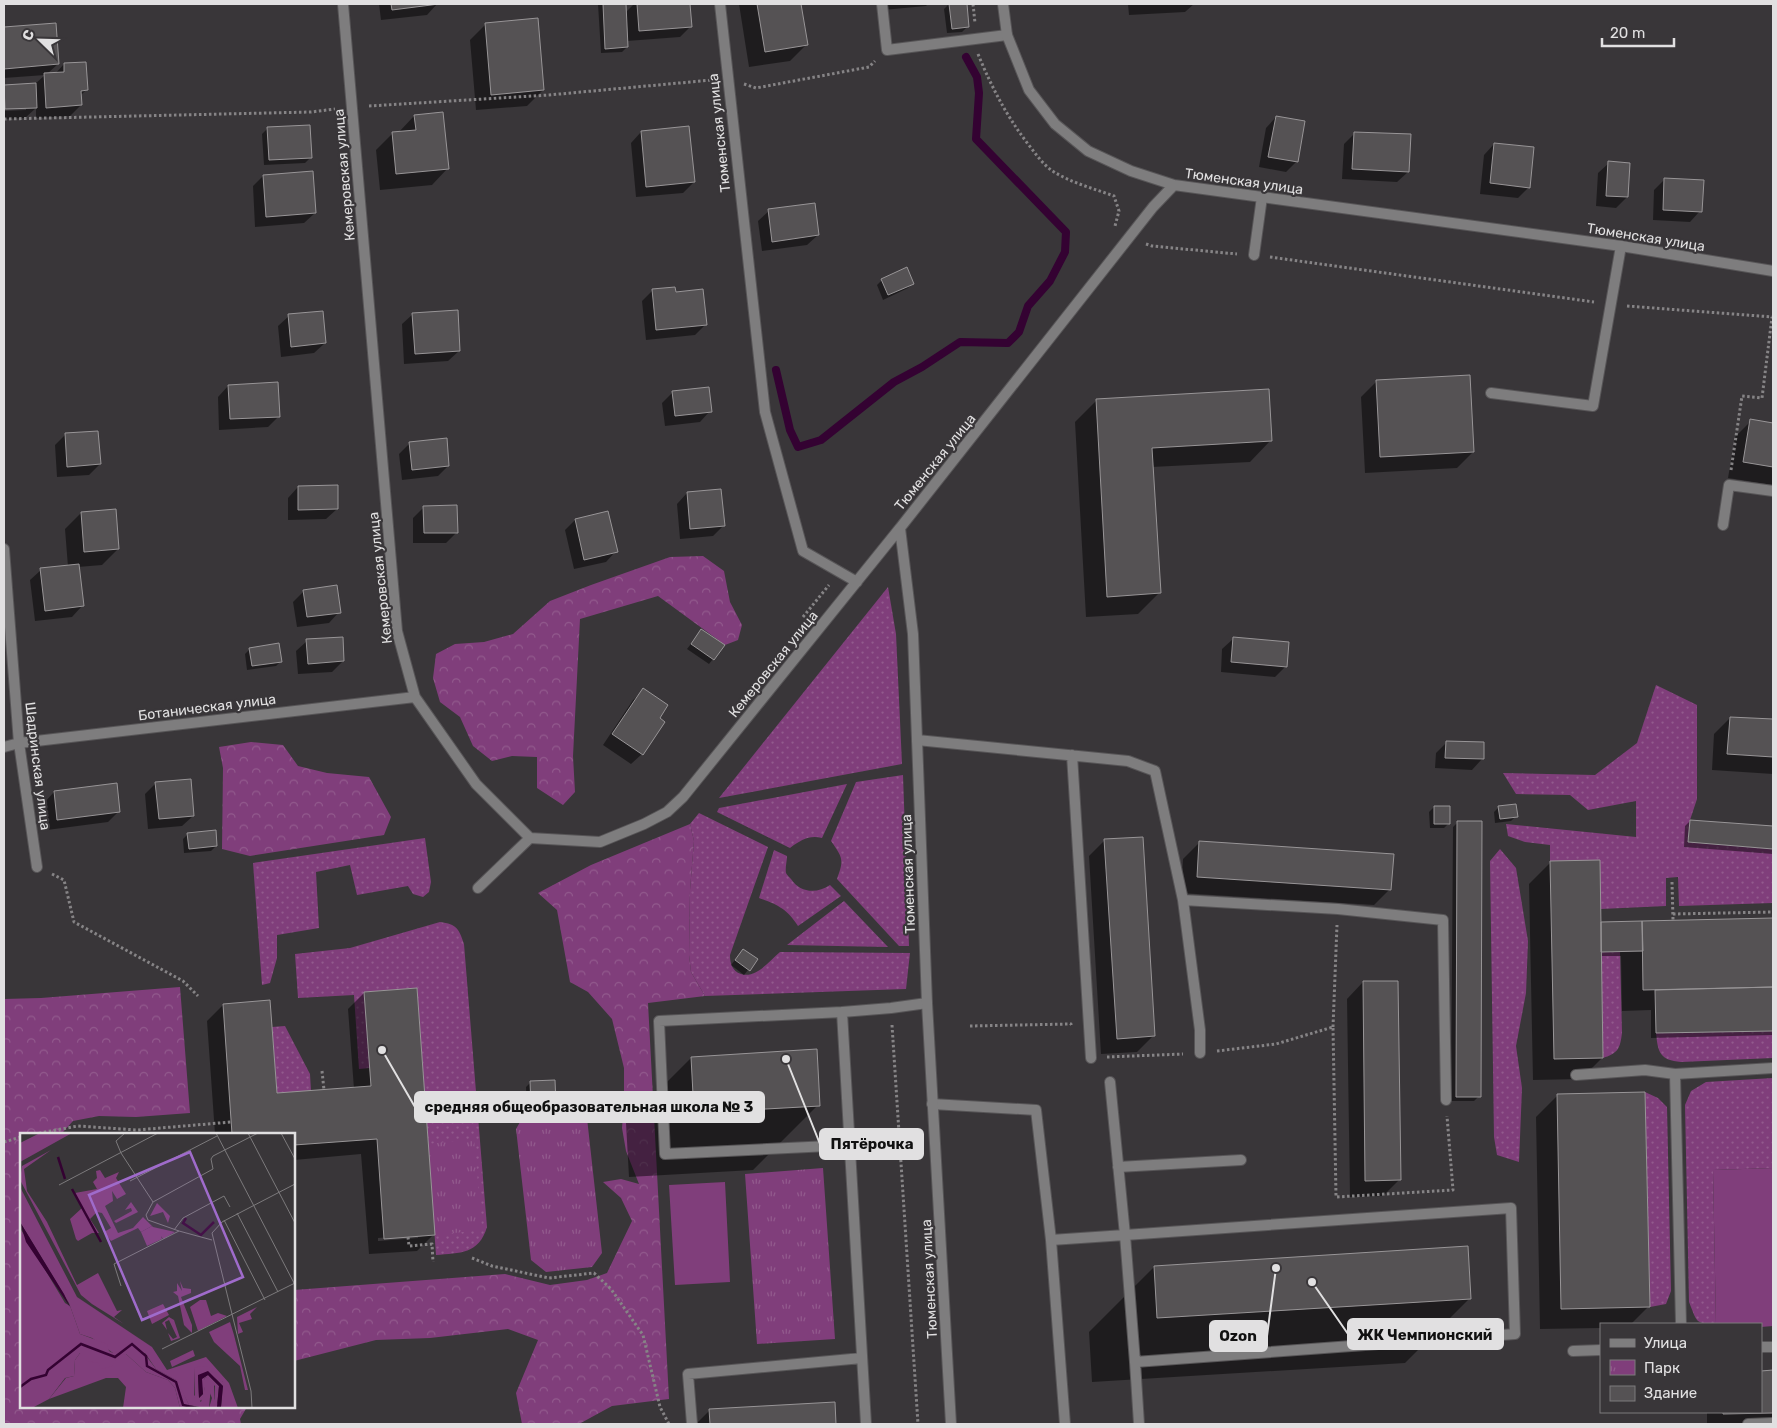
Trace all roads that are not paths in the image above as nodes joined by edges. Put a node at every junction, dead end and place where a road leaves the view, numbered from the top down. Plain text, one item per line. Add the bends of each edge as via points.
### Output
1 (342, 4) edge
2 (720, 4) edge
3 (882, 4) edge
4 (1003, 4) edge
5 (1007, 35) junction
6 (1174, 185) junction
7 (1262, 197) junction
8 (1621, 246) junction
9 (1254, 255) road end
10 (1773, 271) edge
11 (1491, 393) dead end
12 (1773, 491) edge
13 (1723, 525) dead end
14 (900, 528) junction
15 (4, 549) edge
16 (857, 582) junction
17 (7, 630) edge
18 (415, 697) junction
19 (917, 740) junction
20 (19, 743) junction
21 (4, 747) edge
22 (1072, 755) junction
23 (530, 838) junction
24 (37, 868) road end
25 (478, 888) dead end
26 (1183, 900) junction
27 (927, 1003) junction
28 (842, 1012) junction
29 (1200, 1053) road end
30 (1091, 1058) road end
31 (1773, 1068) edge
32 (1675, 1074) junction
33 (1576, 1075) dead end
34 (1110, 1082) dead end
35 (1446, 1100) road end
36 (932, 1104) junction
37 (850, 1145) junction
38 (1241, 1160) dead end
39 (1118, 1167) junction
40 (1125, 1235) junction
41 (1052, 1240) junction
42 (1681, 1323) edge
43 (1600, 1350) edge
44 (1573, 1351) dead end
45 (862, 1358) junction
46 (1135, 1362) junction
47 (692, 1424) edge
48 (866, 1424) edge
49 (951, 1424) edge
50 (1065, 1424) edge
51 (1139, 1424) edge
52 (1748, 1424) edge
53 (1773, 1424) edge

1 - 18 street, Кемеровская улица via 397,631
2 - 16 street, Тюменская улица via 765,412 804,551
3 - 5 street via 886,50
4 - 5 street
5 - 6 street via 1029,90 1055,124 1088,151 1131,171
6 - 7 street, Тюменская улица
6 - 14 street, Тюменская улица via 1153,207
7 - 8 street, Тюменская улица
7 - 9 street
8 - 10 street, Тюменская улица
8 - 11 street via 1593,406
12 - 13 street via 1729,485
14 - 16 street, Кемеровская улица
14 - 19 street, Тюменская улица via 913,634
15 - 17 street, Шадринская улица
16 - 23 street, Кемеровская улица via 684,797 667,812 600,842
17 - 20 street, Шадринская улица
18 - 20 street, Ботаническая улица
18 - 23 street, Кемеровская улица via 476,784
19 - 22 street
19 - 27 street, Тюменская улица
20 - 21 street, Ботаническая улица
20 - 24 street, Шадринская улица
22 - 26 street via 1128,761 1155,771
22 - 30 street
23 - 25 street
26 - 29 street via 1200,1030
26 - 35 street via 1338,909 1443,920
27 - 28 street
27 - 36 street, Тюменская улица
28 - 37 street
28 - 37 street via 659,1021 665,1154
31 - 32 street
32 - 33 street via 1645,1070
32 - 42 street
34 - 39 street
36 - 41 street via 1036,1110
36 - 49 street, Тюменская улица
37 - 45 street
38 - 39 street
39 - 40 street
40 - 41 street
40 - 46 street
40 - 46 street via 1510,1208 1515,1334
41 - 50 street
43 - 44 street
45 - 47 street via 688,1374
45 - 48 street
46 - 51 street
52 - 53 street

